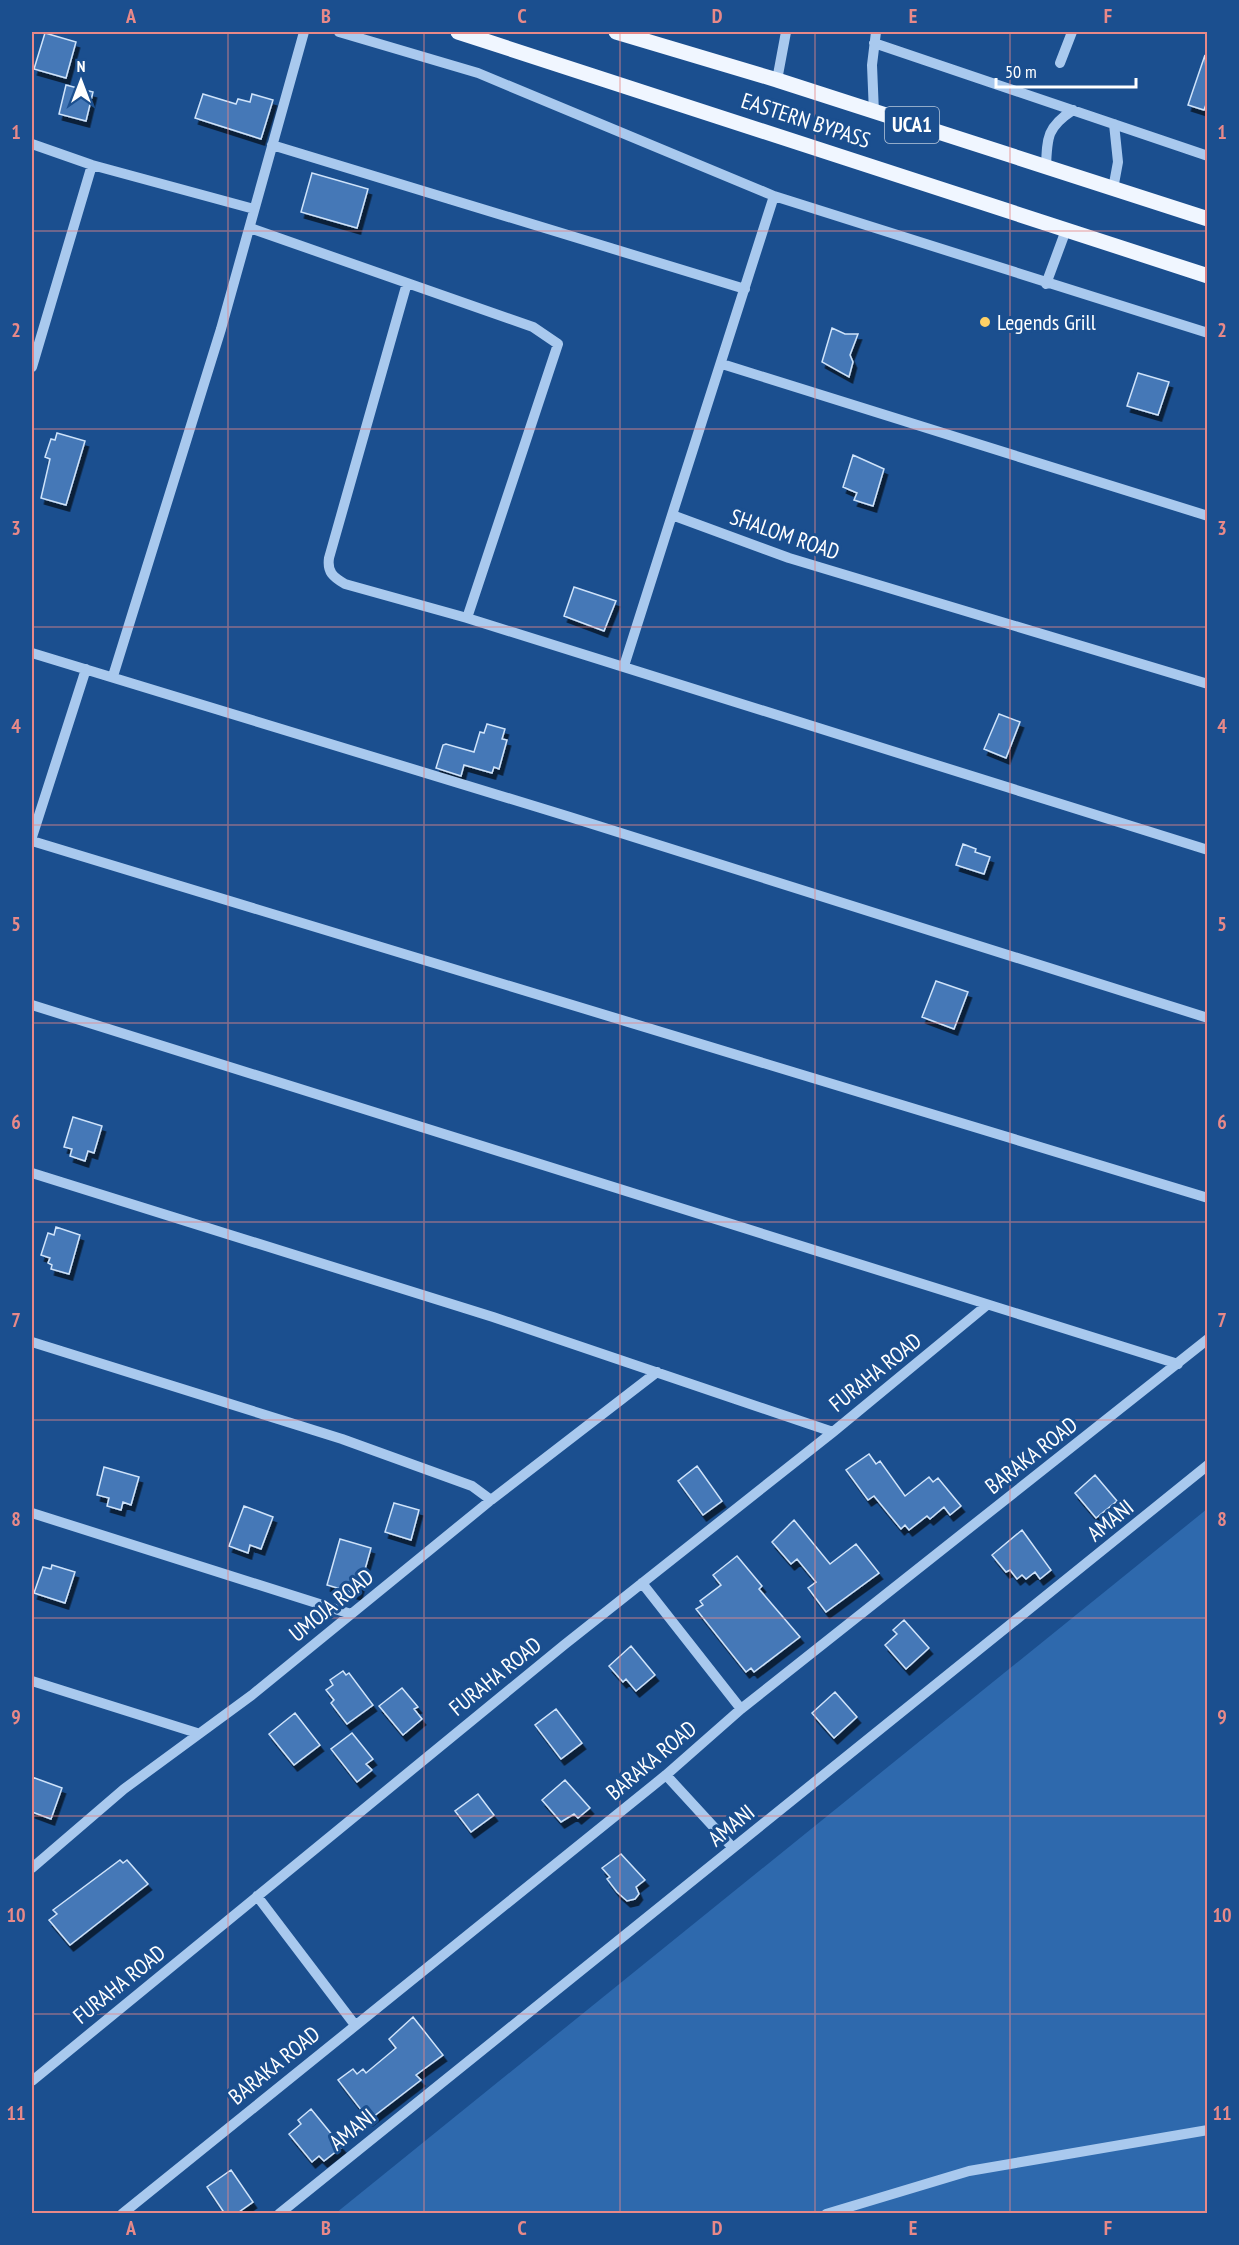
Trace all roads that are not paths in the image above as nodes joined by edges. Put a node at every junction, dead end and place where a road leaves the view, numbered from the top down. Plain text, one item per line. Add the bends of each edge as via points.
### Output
1 (304, 32) edge
2 (339, 32) edge
3 (458, 32) edge
4 (616, 32) edge
5 (786, 32) edge
6 (1072, 32) edge
7 (875, 37) edge
8 (1060, 63) dead end
9 (777, 80) junction
10 (1073, 110) junction
11 (874, 113) junction
12 (1114, 124) junction
13 (32, 144) edge
14 (272, 145) junction
15 (1208, 156) edge
16 (92, 165) junction
17 (1046, 168) junction
18 (1113, 189) junction
19 (774, 196) junction
20 (254, 209) junction
21 (1208, 219) edge
22 (250, 228) junction
23 (1066, 230) junction
24 (1208, 276) edge
25 (407, 283) junction
26 (1046, 284) junction
27 (745, 289) junction
28 (1208, 333) edge
29 (722, 364) junction
30 (32, 367) edge
31 (672, 515) junction
32 (1208, 516) edge
33 (467, 618) junction
34 (32, 653) edge
35 (624, 666) junction
36 (86, 669) junction
37 (113, 676) junction
38 (1208, 684) edge
39 (32, 839) edge
40 (1208, 850) edge
41 (32, 1005) edge
42 (1208, 1018) edge
43 (32, 1173) edge
44 (1208, 1198) edge
45 (987, 1305) junction
46 (1208, 1339) edge
47 (32, 1342) edge
48 (1178, 1364) junction
49 (657, 1372) junction
50 (833, 1432) junction
51 (1208, 1465) edge
52 (491, 1500) junction
53 (32, 1513) edge
54 (642, 1583) junction
55 (351, 1614) junction
56 (32, 1681) edge
57 (741, 1709) junction
58 (197, 1733) junction
59 (666, 1775) junction
60 (733, 1848) junction
61 (34, 1863) edge
62 (257, 1896) junction
63 (355, 2025) junction
64 (32, 2081) edge
65 (1208, 2130) edge
66 (122, 2214) edge
67 (279, 2214) edge
68 (826, 2214) edge

1 - 14 street
2 - 19 street via 478,73
3 - 23 main road, EASTERN BYPASS
4 - 9 main road, EASTERN BYPASS / UCA1
5 - 9 street
6 - 8 street
7 - 10 street
7 - 11 street
9 - 11 main road, EASTERN BYPASS / UCA1
10 - 12 street
10 - 17 street via 1054,123 1047,141
11 - 17 main road, EASTERN BYPASS / UCA1
12 - 15 street
12 - 18 street via 1118,162
13 - 16 street
14 - 20 street
14 - 27 street
16 - 20 street
16 - 30 street
17 - 18 main road, EASTERN BYPASS / UCA1
18 - 21 main road, EASTERN BYPASS / UCA1
19 - 26 street
19 - 27 street
20 - 22 street
22 - 25 street
22 - 37 street
23 - 24 main road, EASTERN BYPASS
23 - 26 street
25 - 33 street via 328,565 335,578 345,584
25 - 33 street via 533,327 558,344
26 - 28 street
27 - 29 street
29 - 31 street
29 - 32 street
31 - 35 street
31 - 38 street, SHALOM ROAD via 789,558
33 - 35 street
34 - 36 street
35 - 40 street
36 - 37 street
36 - 39 street
37 - 42 street
39 - 44 street
41 - 45 street
43 - 49 street
45 - 48 street
45 - 50 street, FURAHA ROAD
46 - 48 street, BARAKA ROAD
47 - 52 street via 342,1439 472,1486
48 - 57 street, BARAKA ROAD
49 - 50 street
49 - 52 street, UMOJA ROAD
50 - 54 street, FURAHA ROAD
51 - 60 street, AMANI
52 - 55 street, UMOJA ROAD
53 - 55 street
54 - 57 street
54 - 62 street, FURAHA ROAD
55 - 58 street, UMOJA ROAD via 252,1695
56 - 58 street
57 - 59 street, BARAKA ROAD
58 - 61 street, UMOJA ROAD
59 - 60 street
59 - 63 street, BARAKA ROAD
60 - 67 street, AMANI
62 - 63 street
62 - 64 street, FURAHA ROAD
63 - 66 street, BARAKA ROAD
65 - 68 street via 969,2171

